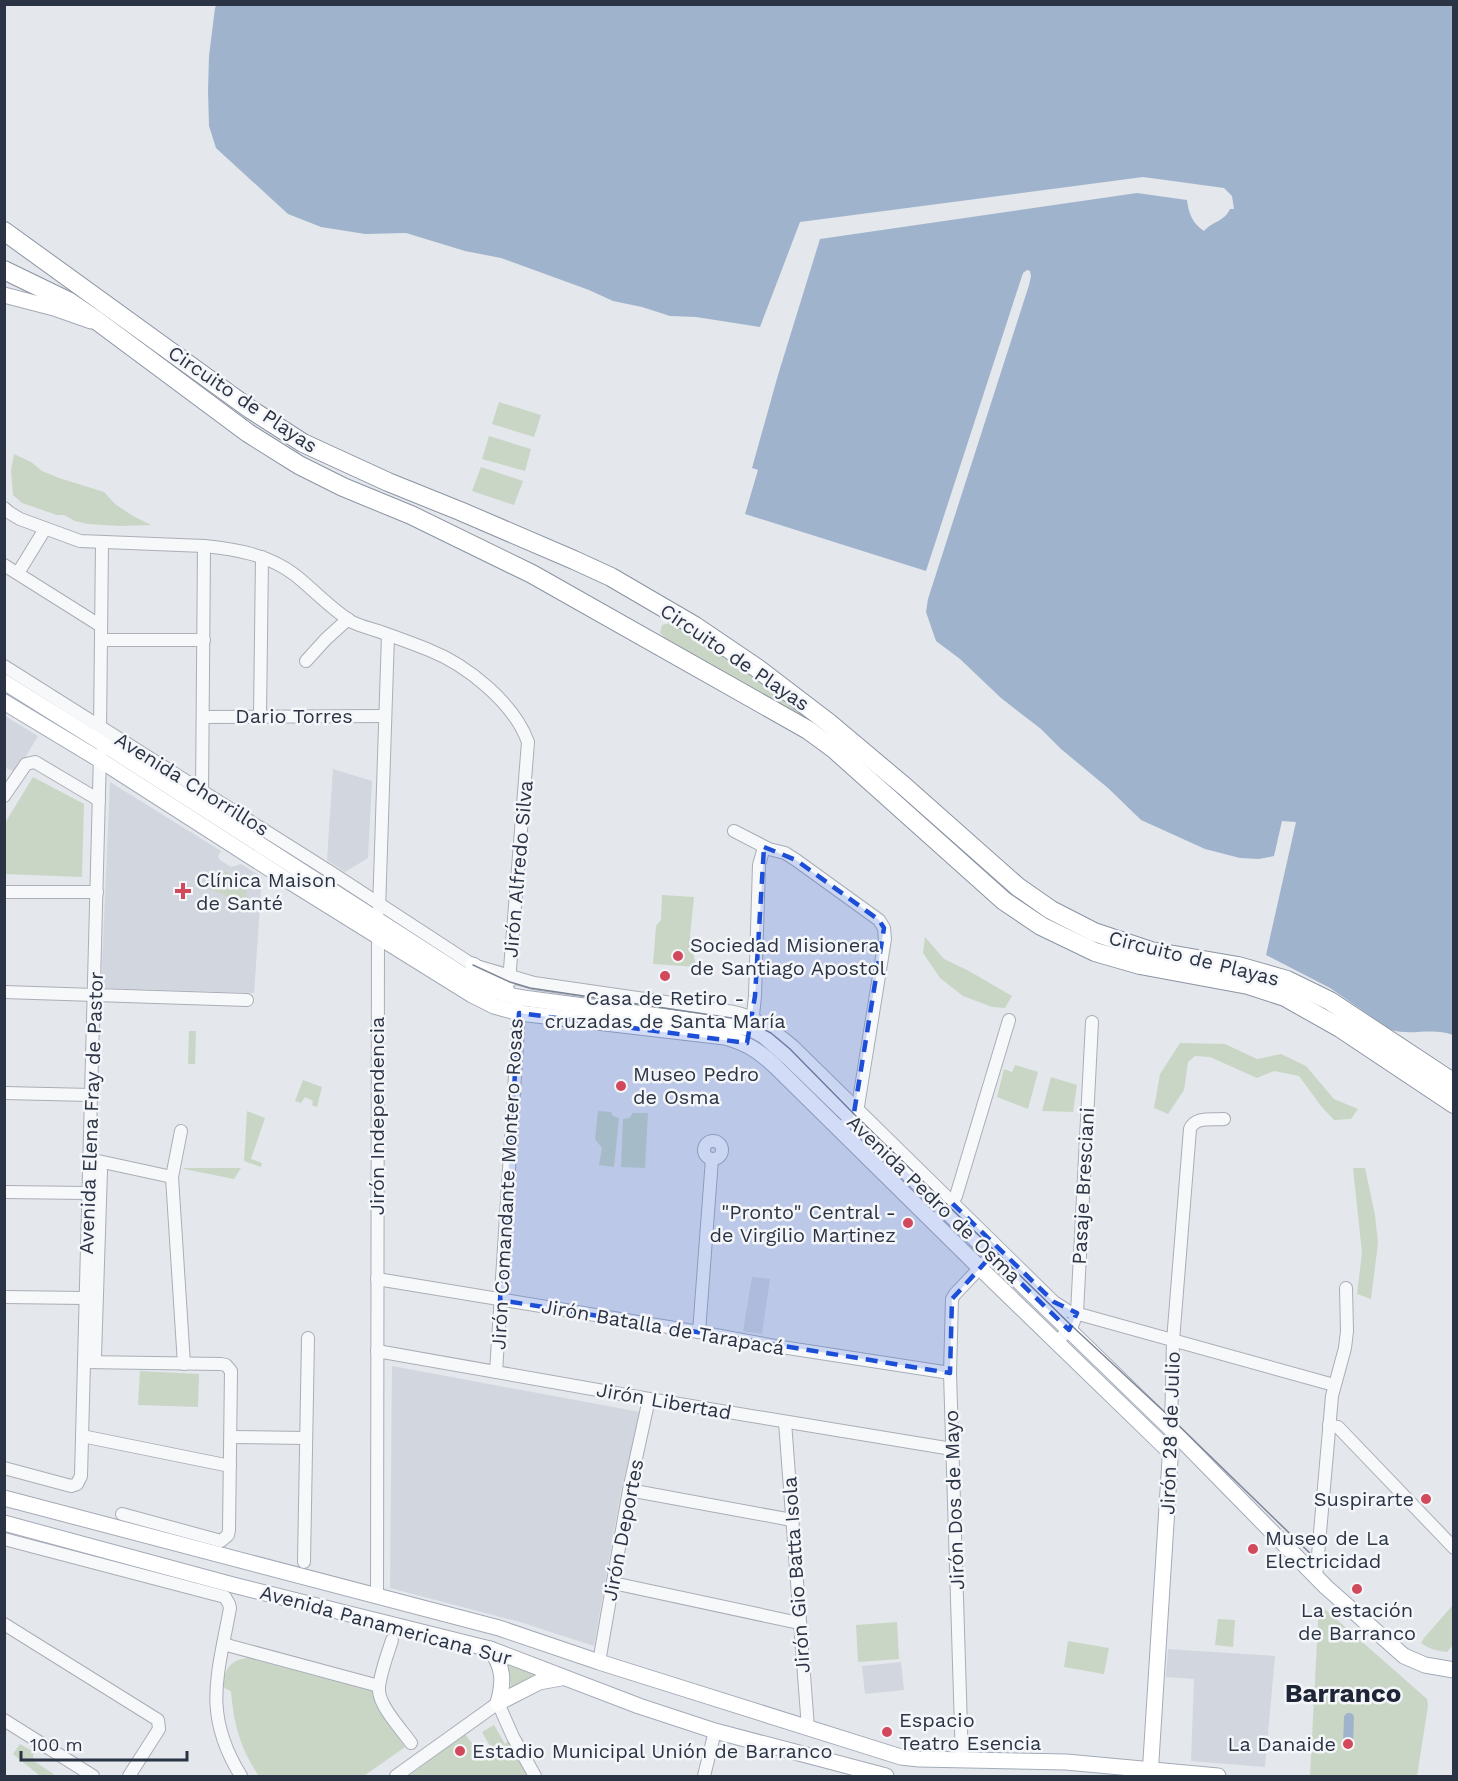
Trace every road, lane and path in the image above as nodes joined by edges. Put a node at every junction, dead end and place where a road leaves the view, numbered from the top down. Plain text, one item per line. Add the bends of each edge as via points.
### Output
1 (4, 231) edge
2 (4, 270) edge
3 (4, 295) edge
4 (113, 332) junction
5 (4, 508) edge
6 (45, 529) junction
7 (102, 543) junction
8 (204, 546) junction
9 (262, 557) junction
10 (4, 565) edge
11 (18, 573) junction
12 (348, 619) junction
13 (101, 626) junction
14 (388, 635) junction
15 (101, 640) junction
16 (204, 640) junction
17 (306, 661) dead end
18 (4, 666) edge
19 (4, 682) edge
20 (4, 702) edge
21 (385, 716) junction
22 (203, 717) junction
23 (260, 717) junction
24 (100, 734) junction
25 (100, 760) junction
26 (203, 791) junction
27 (167, 794) junction
28 (4, 796) edge
29 (99, 800) junction
30 (202, 808) junction
31 (734, 831) dead end
32 (238, 840) junction
33 (764, 847) junction
34 (288, 872) junction
35 (4, 892) edge
36 (97, 892) junction
37 (379, 904) junction
38 (378, 920) junction
39 (378, 937) junction
40 (473, 965) junction
41 (510, 976) junction
42 (4, 992) edge
43 (94, 994) junction
44 (514, 997) junction
45 (247, 1000) dead end
46 (519, 1014) junction
47 (1009, 1020) dead end
48 (1092, 1022) dead end
49 (750, 1030) junction
50 (1454, 1083) edge
51 (4, 1093) edge
52 (91, 1095) junction
53 (1454, 1104) edge
54 (854, 1114) junction
55 (1224, 1119) dead end
56 (840, 1130) junction
57 (181, 1131) dead end
58 (89, 1159) junction
59 (712, 1159) dead end
60 (101, 1170) dead end
61 (172, 1177) junction
62 (4, 1192) edge
63 (88, 1193) junction
64 (949, 1207) junction
65 (933, 1222) junction
66 (992, 1255) junction
67 (980, 1268) junction
68 (377, 1279) junction
69 (1346, 1288) dead end
70 (4, 1297) edge
71 (85, 1298) junction
72 (500, 1300) junction
73 (1077, 1313) junction
74 (1069, 1330) junction
75 (699, 1332) junction
76 (308, 1338) dead end
77 (1173, 1341) junction
78 (1057, 1342) junction
79 (377, 1351) junction
80 (89, 1359) junction
81 (184, 1364) junction
82 (496, 1372) junction
83 (950, 1373) junction
84 (1334, 1385) junction
85 (649, 1399) junction
86 (785, 1422) junction
87 (1329, 1425) junction
88 (1172, 1429) junction
89 (82, 1436) junction
90 (231, 1437) junction
91 (306, 1438) junction
92 (952, 1449) junction
93 (1171, 1453) junction
94 (230, 1466) junction
95 (4, 1468) edge
96 (629, 1490) junction
97 (4, 1498) edge
98 (122, 1514) dead end
99 (792, 1520) junction
100 (4, 1523) edge
101 (4, 1539) edge
102 (1454, 1548) edge
103 (304, 1562) dead end
104 (1316, 1578) junction
105 (613, 1582) junction
106 (377, 1597) junction
107 (799, 1623) junction
108 (4, 1624) edge
109 (392, 1640) dead end
110 (535, 1641) junction
111 (223, 1644) junction
112 (490, 1649) junction
113 (599, 1662) junction
114 (1454, 1670) edge
115 (540, 1675) junction
116 (379, 1686) junction
117 (498, 1703) junction
118 (4, 1720) edge
119 (808, 1728) junction
120 (715, 1731) junction
121 (411, 1743) dead end
122 (962, 1760) junction
123 (867, 1774) edge
124 (1150, 1774) edge
125 (93, 1776) edge
126 (129, 1776) edge
127 (241, 1776) edge
128 (396, 1776) edge
129 (535, 1776) edge
130 (704, 1776) edge
131 (886, 1776) edge
132 (1218, 1776) edge

1 - 50 highway, Circuito de Playas via 303,443 565,555 695,626 829,723 1018,887 1051,910 1094,932 1151,951 1238,966 1287,980 1330,1001
2 - 4 highway, Circuito de Playas via 68,301
3 - 4 main road via 54,308
4 - 53 highway, Circuito de Playas via 248,433 300,465 532,574 808,730 1004,901 1041,926 1095,952 1140,965 1248,985 1285,997 1340,1028
5 - 6 street
6 - 7 street via 80,541
6 - 11 street
7 - 8 street
7 - 13 street, Avenida Elena Fray de Pastor
8 - 9 street
8 - 16 street
9 - 12 street via 295,575
9 - 23 street
10 - 11 street
11 - 13 street
12 - 14 street
12 - 17 street
13 - 15 street, Avenida Elena Fray de Pastor
14 - 21 street, Jirón Independencia
14 - 41 street, Jirón Alfredo Silva via 431,650 470,673 515,716 528,742
15 - 16 street
15 - 24 street, Avenida Elena Fray de Pastor
16 - 22 street
18 - 24 street, Avenida Chorrillos
19 - 24 main road, Avenida Chorrillos
20 - 25 main road, Avenida Chorrillos
21 - 23 street, Dario Torres
21 - 37 street, Jirón Independencia
22 - 23 street, Dario Torres
22 - 26 street
24 - 25 street, Avenida Elena Fray de Pastor
24 - 26 street, Avenida Chorrillos
24 - 27 main road, Avenida Chorrillos
25 - 27 main road, Avenida Chorrillos
25 - 29 street, Avenida Elena Fray de Pastor
26 - 30 street
26 - 37 street, Avenida Chorrillos
27 - 30 main road, Avenida Chorrillos
27 - 32 main road, Avenida Chorrillos
28 - 29 street via 27,764 35,762
29 - 36 street, Avenida Elena Fray de Pastor
30 - 32 main road, Avenida Chorrillos
31 - 33 street
32 - 34 main road, Avenida Chorrillos
33 - 49 street via 759,865 755,996
33 - 54 street via 796,860 879,920 884,928
34 - 38 main road, Avenida Chorrillos
34 - 39 main road, Avenida Chorrillos
35 - 36 street
36 - 43 street, Avenida Elena Fray de Pastor
37 - 38 street, Jirón Independencia
37 - 40 street, Avenida Pedro de Osma
38 - 39 street, Jirón Independencia
38 - 44 main road, Avenida Pedro de Osma via 468,978
39 - 46 main road, Avenida Pedro de Osma via 483,1001
39 - 68 street, Jirón Independencia
40 - 41 street, Avenida Pedro de Osma
40 - 44 main road
41 - 44 street, Jirón Alfredo Silva
41 - 49 street, Avenida Pedro de Osma via 534,983 734,1012
42 - 43 street
43 - 45 street
43 - 52 street, Avenida Elena Fray de Pastor
44 - 46 street, Jirón Comandante Montero Rosas
44 - 49 main road, Avenida Pedro de Osma
46 - 49 main road, Avenida Pedro de Osma via 725,1037
46 - 72 street, Jirón Comandante Montero Rosas
47 - 64 street
48 - 73 street, Pasaje Bresciani
49 - 54 main road, Avenida Pedro de Osma via 778,1047
49 - 56 main road, Avenida Pedro de Osma via 776,1066
51 - 52 street
52 - 58 street, Avenida Elena Fray de Pastor
54 - 56 street
54 - 64 main road, Avenida Pedro de Osma
55 - 77 street, Jirón 28 de Julio via 1197,1120 1190,1129
56 - 65 main road, Avenida Pedro de Osma
57 - 61 street
58 - 61 street
58 - 63 street, Avenida Elena Fray de Pastor
59 - 75 street
60 - 80 street
61 - 81 street
62 - 63 street
63 - 71 street, Avenida Elena Fray de Pastor
64 - 65 street
64 - 66 main road, Avenida Pedro de Osma
64 - 73 street, Avenida Pedro de Osma via 1054,1302
65 - 67 main road, Avenida Pedro de Osma
66 - 67 street, Jirón Dos de Mayo
66 - 74 main road, Avenida Pedro de Osma
67 - 78 main road, Avenida Pedro de Osma
67 - 83 street, Jirón Dos de Mayo via 952,1299
68 - 72 street, Jirón Batalla de Tarapacá
68 - 79 street, Jirón Independencia
69 - 84 street via 1345,1348
70 - 71 street
71 - 80 street, Avenida Elena Fray de Pastor
72 - 75 street, Jirón Batalla de Tarapacá
72 - 82 street, Jirón Comandante Montero Rosas
73 - 74 street, Pasaje Bresciani
73 - 77 street, Avenida Pedro de Osma
74 - 78 street, Pasaje Bresciani
74 - 88 main road, Avenida Pedro de Osma
75 - 83 street, Jirón Batalla de Tarapacá
76 - 91 street
77 - 84 street, Avenida Pedro de Osma
77 - 88 street, Jirón 28 de Julio
78 - 93 main road, Avenida Pedro de Osma
79 - 82 street, Jirón Libertad
79 - 106 street, Jirón Independencia
80 - 81 street
80 - 89 street, Avenida Elena Fray de Pastor
81 - 90 street via 221,1364 230,1368
82 - 85 street, Jirón Libertad
83 - 92 street, Jirón Dos de Mayo
84 - 87 street
85 - 86 street, Jirón Libertad
85 - 96 street, Jirón Deportes
86 - 92 street, Jirón Libertad
86 - 99 street, Jirón Gio Batta Isola
87 - 102 street via 1338,1427
87 - 104 street
88 - 93 main road, Jirón 28 de Julio
88 - 104 main road, Avenida Pedro de Osma
89 - 94 street
89 - 95 street, Avenida Elena Fray de Pastor via 81,1476 77,1484 70,1486
90 - 91 street
90 - 94 street
91 - 103 street
92 - 122 street, Jirón Dos de Mayo
93 - 124 main road, Jirón 28 de Julio
94 - 98 street via 229,1530 221,1541
96 - 99 street
96 - 105 street, Jirón Deportes
97 - 106 main road, Avenida Panamericana Sur
99 - 107 street, Jirón Gio Batta Isola
100 - 112 main road, Avenida Panamericana Sur
101 - 111 street via 225,1597 230,1608
104 - 114 main road, Avenida Pedro de Osma via 1396,1651 1416,1663
105 - 107 street
105 - 113 street, Jirón Deportes
106 - 110 main road, Avenida Panamericana Sur
107 - 119 street, Jirón Gio Batta Isola
108 - 126 street via 158,1720 159,1729
109 - 116 street
110 - 113 main road, Avenida Panamericana Sur
110 - 115 main road via 543,1660
111 - 116 street
111 - 127 street via 216,1684 218,1720 222,1739
112 - 115 main road, Avenida Panamericana Sur
112 - 117 main road via 501,1672
113 - 119 main road, Avenida Panamericana Sur
115 - 117 main road
115 - 120 main road, Avenida Panamericana Sur via 565,1678
116 - 121 street via 382,1703
117 - 128 street
117 - 129 street
118 - 125 street
119 - 122 main road, Avenida Panamericana Sur via 901,1757
120 - 123 main road, Avenida Panamericana Sur
120 - 130 street
122 - 124 main road, Avenida Panamericana Sur via 1066,1762
123 - 131 main road, Avenida Panamericana Sur
124 - 132 main road, Avenida Panamericana Sur

